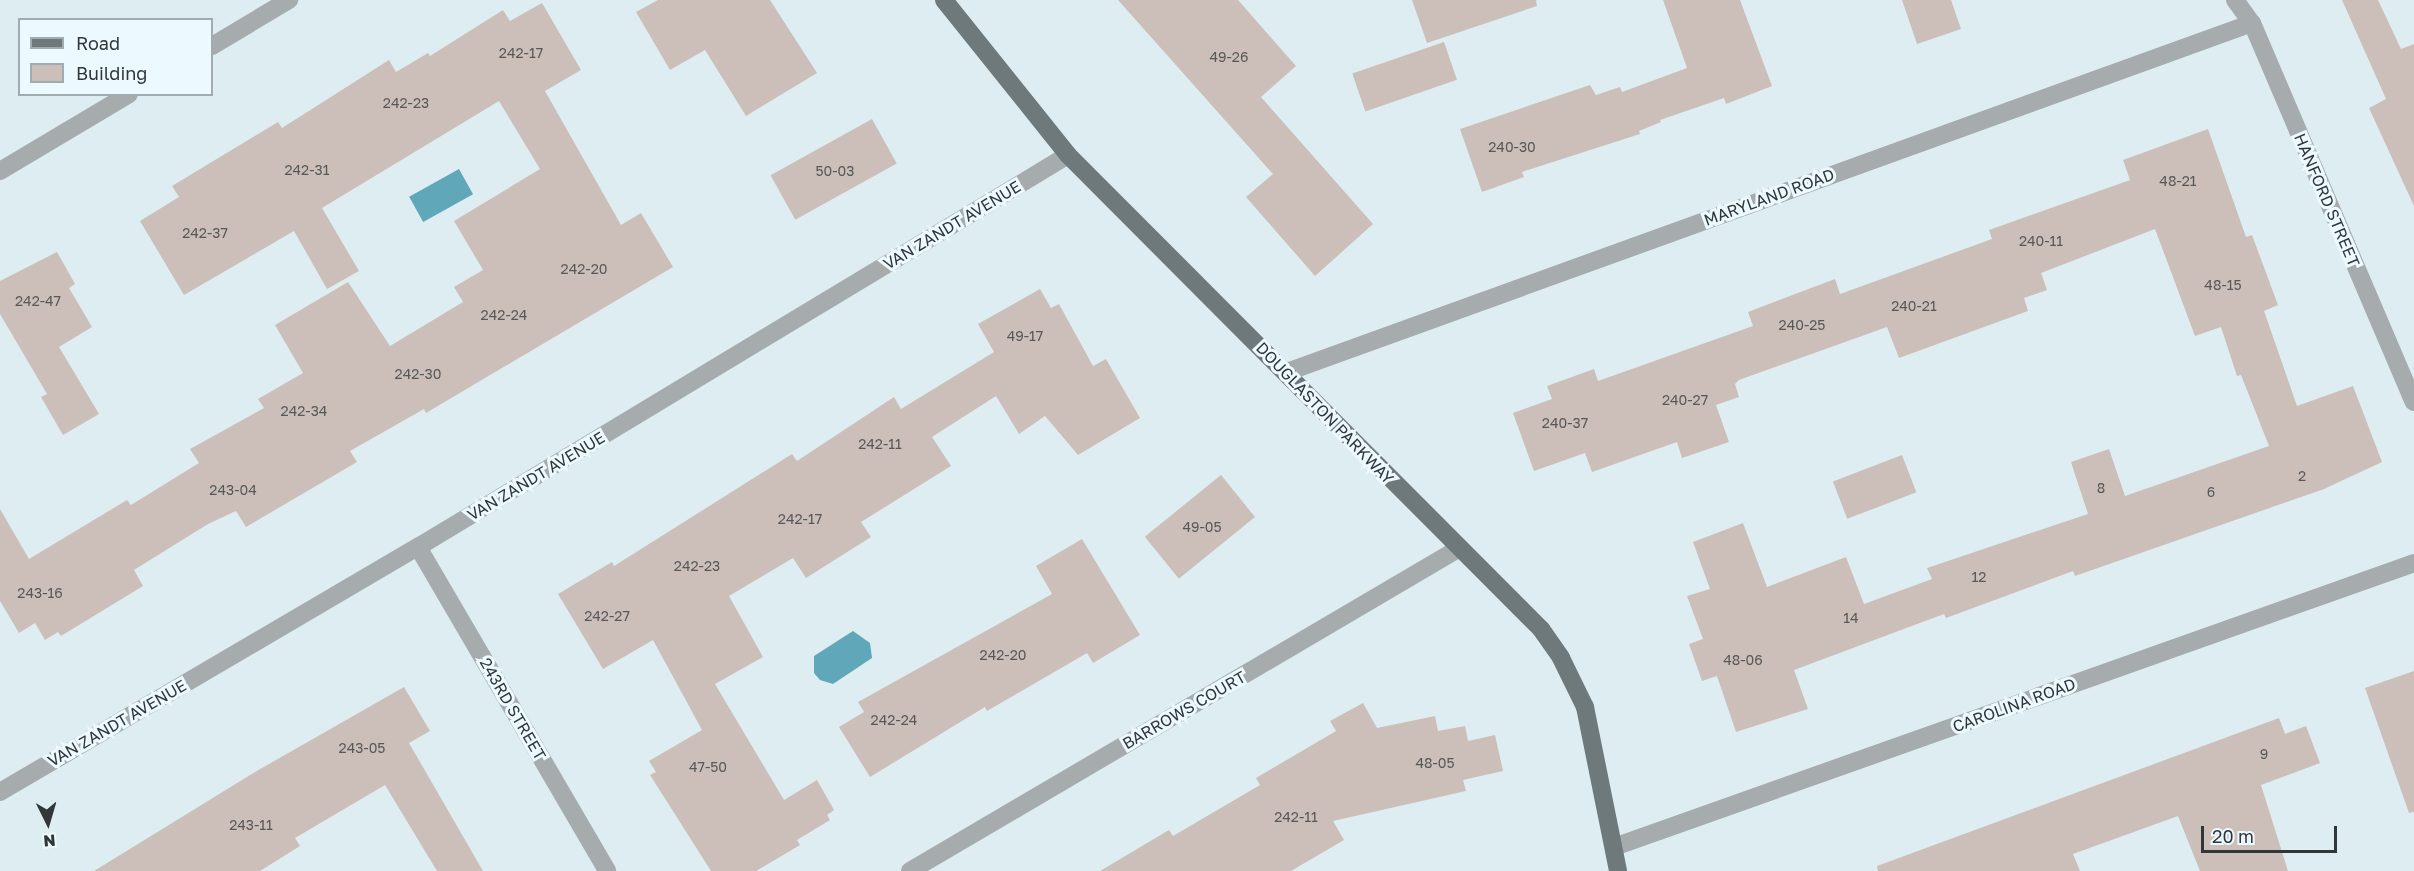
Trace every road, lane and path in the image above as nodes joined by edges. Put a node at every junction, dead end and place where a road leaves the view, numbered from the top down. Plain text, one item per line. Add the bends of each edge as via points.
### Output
1 (289, 0) edge
2 (944, 0) edge
3 (2235, 0) edge
4 (2252, 23) junction
5 (213, 45) edge
6 (126, 96) edge
7 (1068, 155) junction
8 (0, 171) edge
9 (1287, 372) junction
10 (2414, 402) edge
11 (418, 547) junction
12 (1458, 549) junction
13 (2414, 563) edge
14 (0, 792) edge
15 (1614, 847) junction
16 (607, 871) edge
17 (910, 871) edge
18 (1618, 871) edge

1 - 5 street
2 - 7 main road, DOUGLASTON PARKWAY
3 - 4 street, HANFORD STREET
4 - 9 street, MARYLAND ROAD
4 - 10 street, HANFORD STREET
6 - 8 street
7 - 9 main road, DOUGLASTON PARKWAY
7 - 11 street, VAN ZANDT AVENUE
9 - 12 main road, DOUGLASTON PARKWAY
11 - 14 street, VAN ZANDT AVENUE
11 - 16 street, 243RD STREET
12 - 15 main road, DOUGLASTON PARKWAY via 1541,629 1576,686 1591,729
12 - 17 street, BARROWS COURT
13 - 15 street, CAROLINA ROAD
15 - 18 main road, DOUGLASTON PARKWAY

